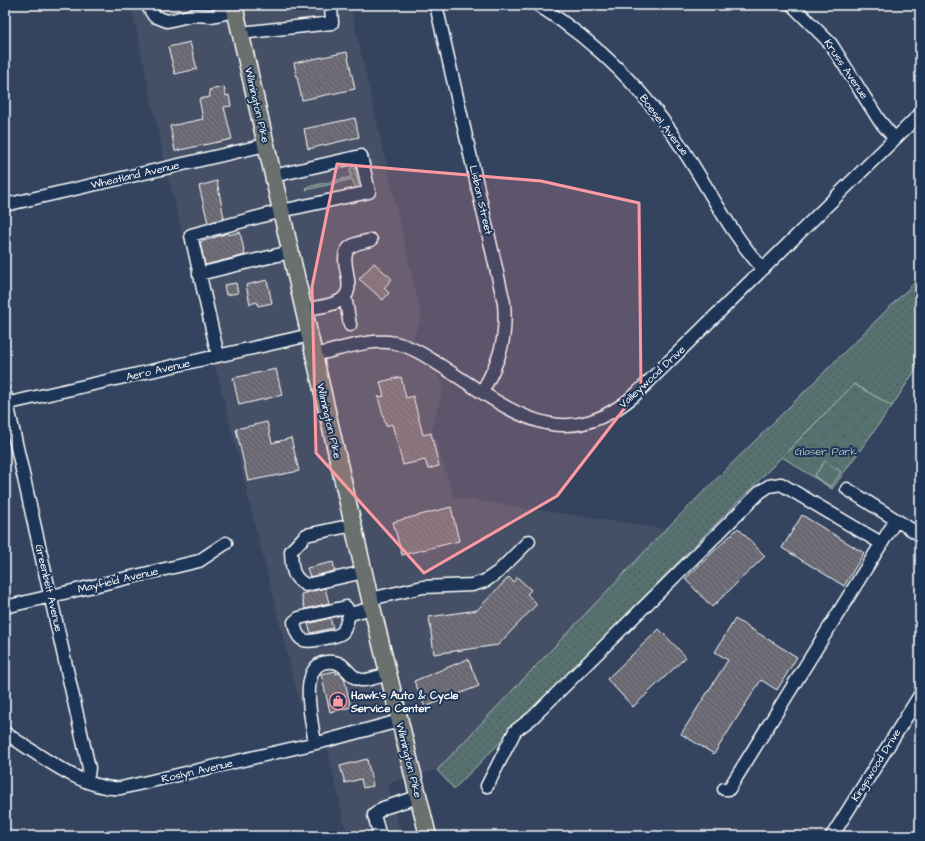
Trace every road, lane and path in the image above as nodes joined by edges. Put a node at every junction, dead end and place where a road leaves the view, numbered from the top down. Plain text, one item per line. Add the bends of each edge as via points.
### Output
1 (147, 5) edge
2 (331, 5) edge
3 (436, 5) edge
4 (538, 5) edge
5 (792, 5) edge
6 (235, 8) edge
7 (240, 33) junction
8 (920, 114) edge
9 (894, 138) junction
10 (266, 145) junction
11 (273, 176) junction
12 (5, 205) edge
13 (281, 211) junction
14 (371, 240) dead end
15 (290, 252) junction
16 (763, 269) junction
17 (200, 274) junction
18 (345, 296) junction
19 (304, 310) junction
20 (350, 325) dead end
21 (310, 335) junction
22 (314, 355) junction
23 (218, 356) junction
24 (482, 392) junction
25 (6, 401) edge
26 (847, 489) dead end
27 (896, 520) junction
28 (353, 525) junction
29 (919, 532) edge
30 (529, 541) dead end
31 (226, 543) dead end
32 (881, 543) junction
33 (364, 572) junction
34 (50, 595) junction
35 (371, 604) junction
36 (5, 606) edge
37 (350, 614) junction
38 (388, 674) junction
39 (920, 695) edge
40 (399, 721) junction
41 (5, 733) edge
42 (315, 744) junction
43 (86, 782) junction
44 (487, 786) dead end
45 (724, 789) dead end
46 (418, 797) junction
47 (380, 836) edge
48 (428, 836) edge
49 (832, 836) edge

1 - 6 street via 154,16 167,21 193,15 212,16
2 - 7 street via 332,23
3 - 24 street, Lisbon Street via 504,303 505,338 494,370
4 - 16 street, Boesel Avenue via 577,32 610,61 658,114 684,150 745,247
5 - 9 street, Kruss Avenue via 831,44 879,120
6 - 7 main road, Wilmington Pike
7 - 10 main road, Wilmington Pike
8 - 9 street, Valleywood Drive
9 - 16 street, Valleywood Drive
10 - 11 main road, Wilmington Pike
10 - 12 street, Wheatland Avenue
11 - 13 main road, Wilmington Pike
11 - 13 street via 361,156 369,192
13 - 15 main road, Wilmington Pike
13 - 17 street via 191,235
14 - 18 street via 348,248 345,255 349,287
15 - 17 street
15 - 19 main road, Wilmington Pike
16 - 24 street, Valleywood Drive via 636,394 622,407 609,414 590,422 556,425 518,414
17 - 23 street
18 - 19 street via 338,302
18 - 20 street
19 - 21 main road, Wilmington Pike
21 - 22 main road, Wilmington Pike
21 - 23 street, Aero Avenue
22 - 24 street, Valleywood Drive via 376,342 395,343 424,355
22 - 28 main road, Wilmington Pike
23 - 25 street, Aero Avenue
25 - 34 street, Greenbelt Avenue
26 - 27 street
27 - 29 street
27 - 32 street
28 - 33 main road, Wilmington Pike
28 - 33 street via 306,535 291,552 292,573 306,585
30 - 35 street via 498,572 485,581 472,585 423,587
31 - 34 street, Mayfield Avenue via 199,561
32 - 44 street via 781,484 769,486 760,492 532,718 515,731
32 - 45 street via 730,790
33 - 35 main road, Wilmington Pike
34 - 36 street, Mayfield Avenue
34 - 43 street, Greenbelt Avenue via 89,768
35 - 37 street
35 - 38 main road, Wilmington Pike
37 - 37 street via 346,607 299,618 294,622 296,634 309,642 336,636 342,632
38 - 40 main road, Wilmington Pike
38 - 42 street via 361,680 351,675 344,666 334,662 318,665 311,672 309,682
39 - 49 street, Kingswood Drive
40 - 42 street, Roslyn Avenue
40 - 46 main road, Wilmington Pike
41 - 43 street, Roslyn Avenue
42 - 43 street, Roslyn Avenue via 121,788 109,789
46 - 47 street via 383,808 374,815
46 - 48 main road, Wilmington Pike

